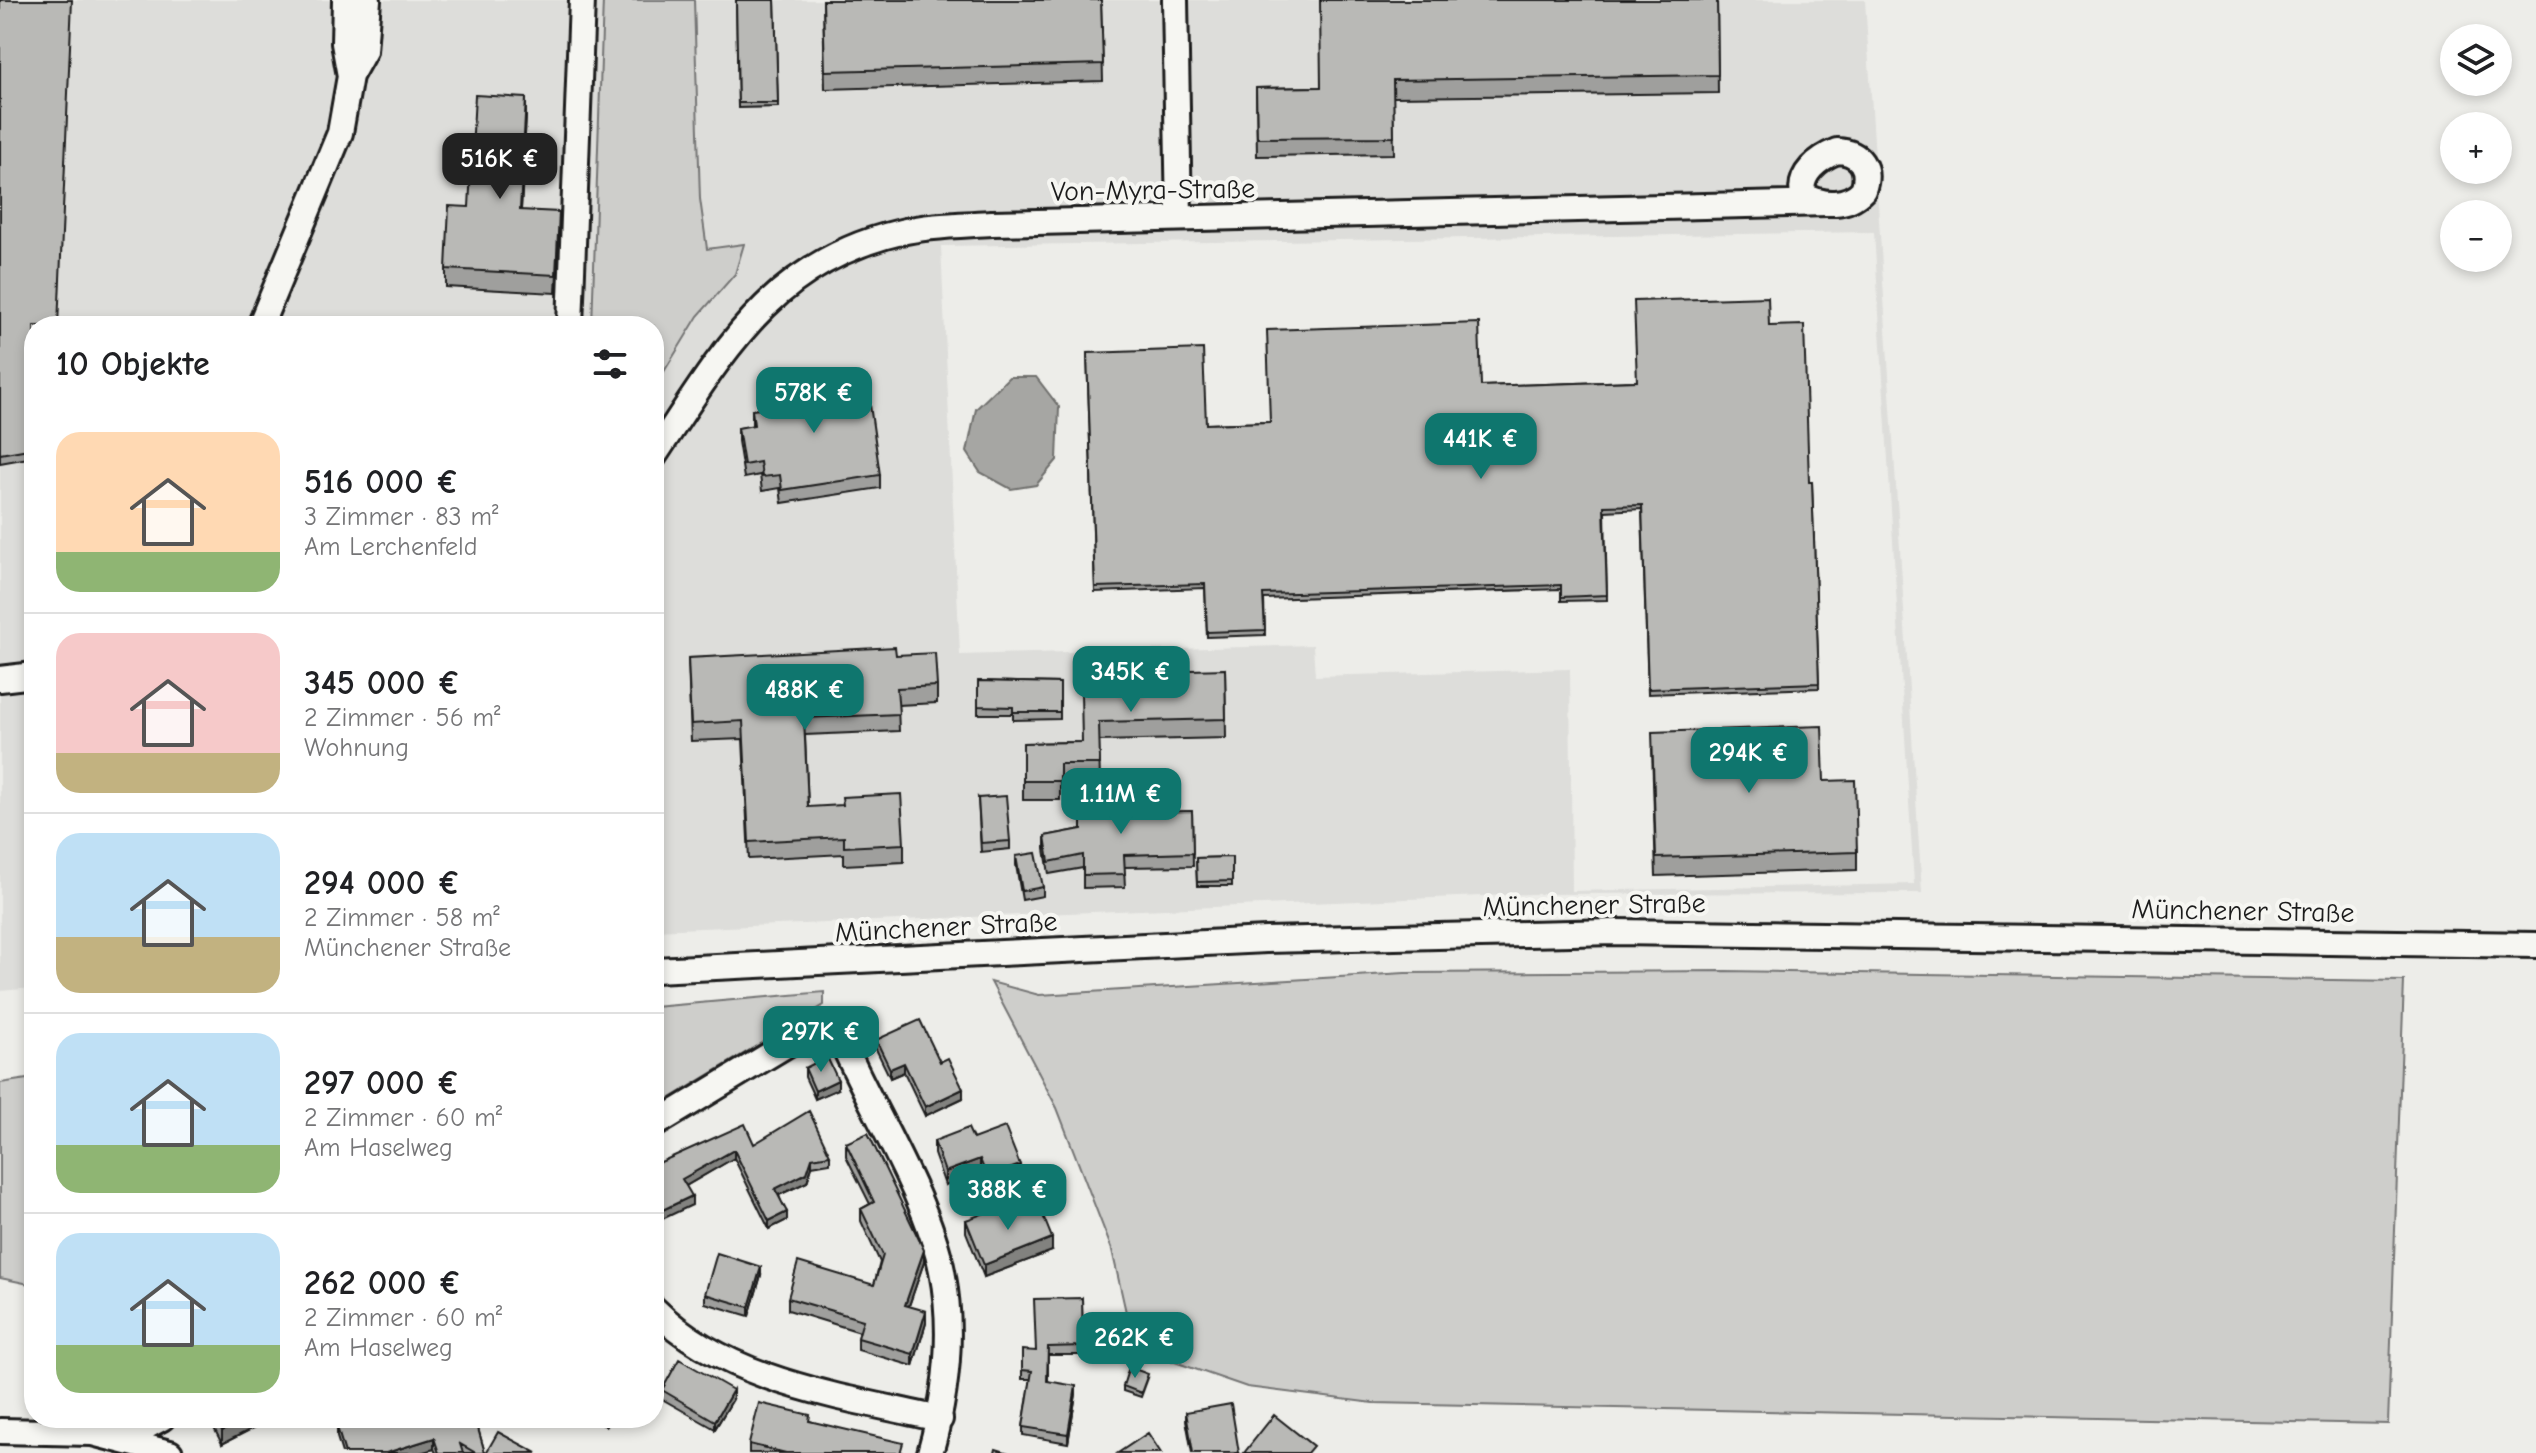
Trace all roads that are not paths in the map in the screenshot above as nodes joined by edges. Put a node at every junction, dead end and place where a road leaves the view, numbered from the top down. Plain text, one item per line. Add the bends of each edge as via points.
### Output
1 (345, 0) edge
2 (368, 0) edge
3 (582, 0) edge
4 (1175, 0) edge
5 (350, 76) junction
6 (1814, 165) junction
7 (1828, 203) junction
8 (1751, 207) junction
9 (1179, 218) junction
10 (264, 316) edge
11 (570, 316) edge
12 (664, 441) edge
13 (24, 676) edge
14 (0, 679) edge
15 (2536, 945) edge
16 (664, 970) edge
17 (664, 1119) edge
18 (664, 1317) edge
19 (940, 1419) junction
20 (143, 1428) edge
21 (2, 1436) edge
22 (123, 1439) junction
23 (170, 1453) edge
24 (930, 1453) edge

1 - 5 street
2 - 5 street via 364,51
3 - 11 street
4 - 9 street
5 - 10 street via 340,133
6 - 7 street via 1801,186 1803,195
6 - 7 street, Von-Myra-Straße via 1828,155 1847,152 1856,155 1866,171 1863,190 1856,197
6 - 8 street, Von-Myra-Straße
7 - 8 street, Von-Myra-Straße
8 - 9 street, Von-Myra-Straße
9 - 12 street, Von-Myra-Straße via 916,229 836,254 787,287 739,331
13 - 14 street
15 - 16 street, Münchener Straße via 1616,932 1266,940
17 - 19 street via 806,1033 827,1028 841,1039 900,1161 942,1269 950,1346
18 - 19 street via 693,1341 758,1371
19 - 24 street
20 - 22 street
21 - 22 street via 92,1433
22 - 23 street

